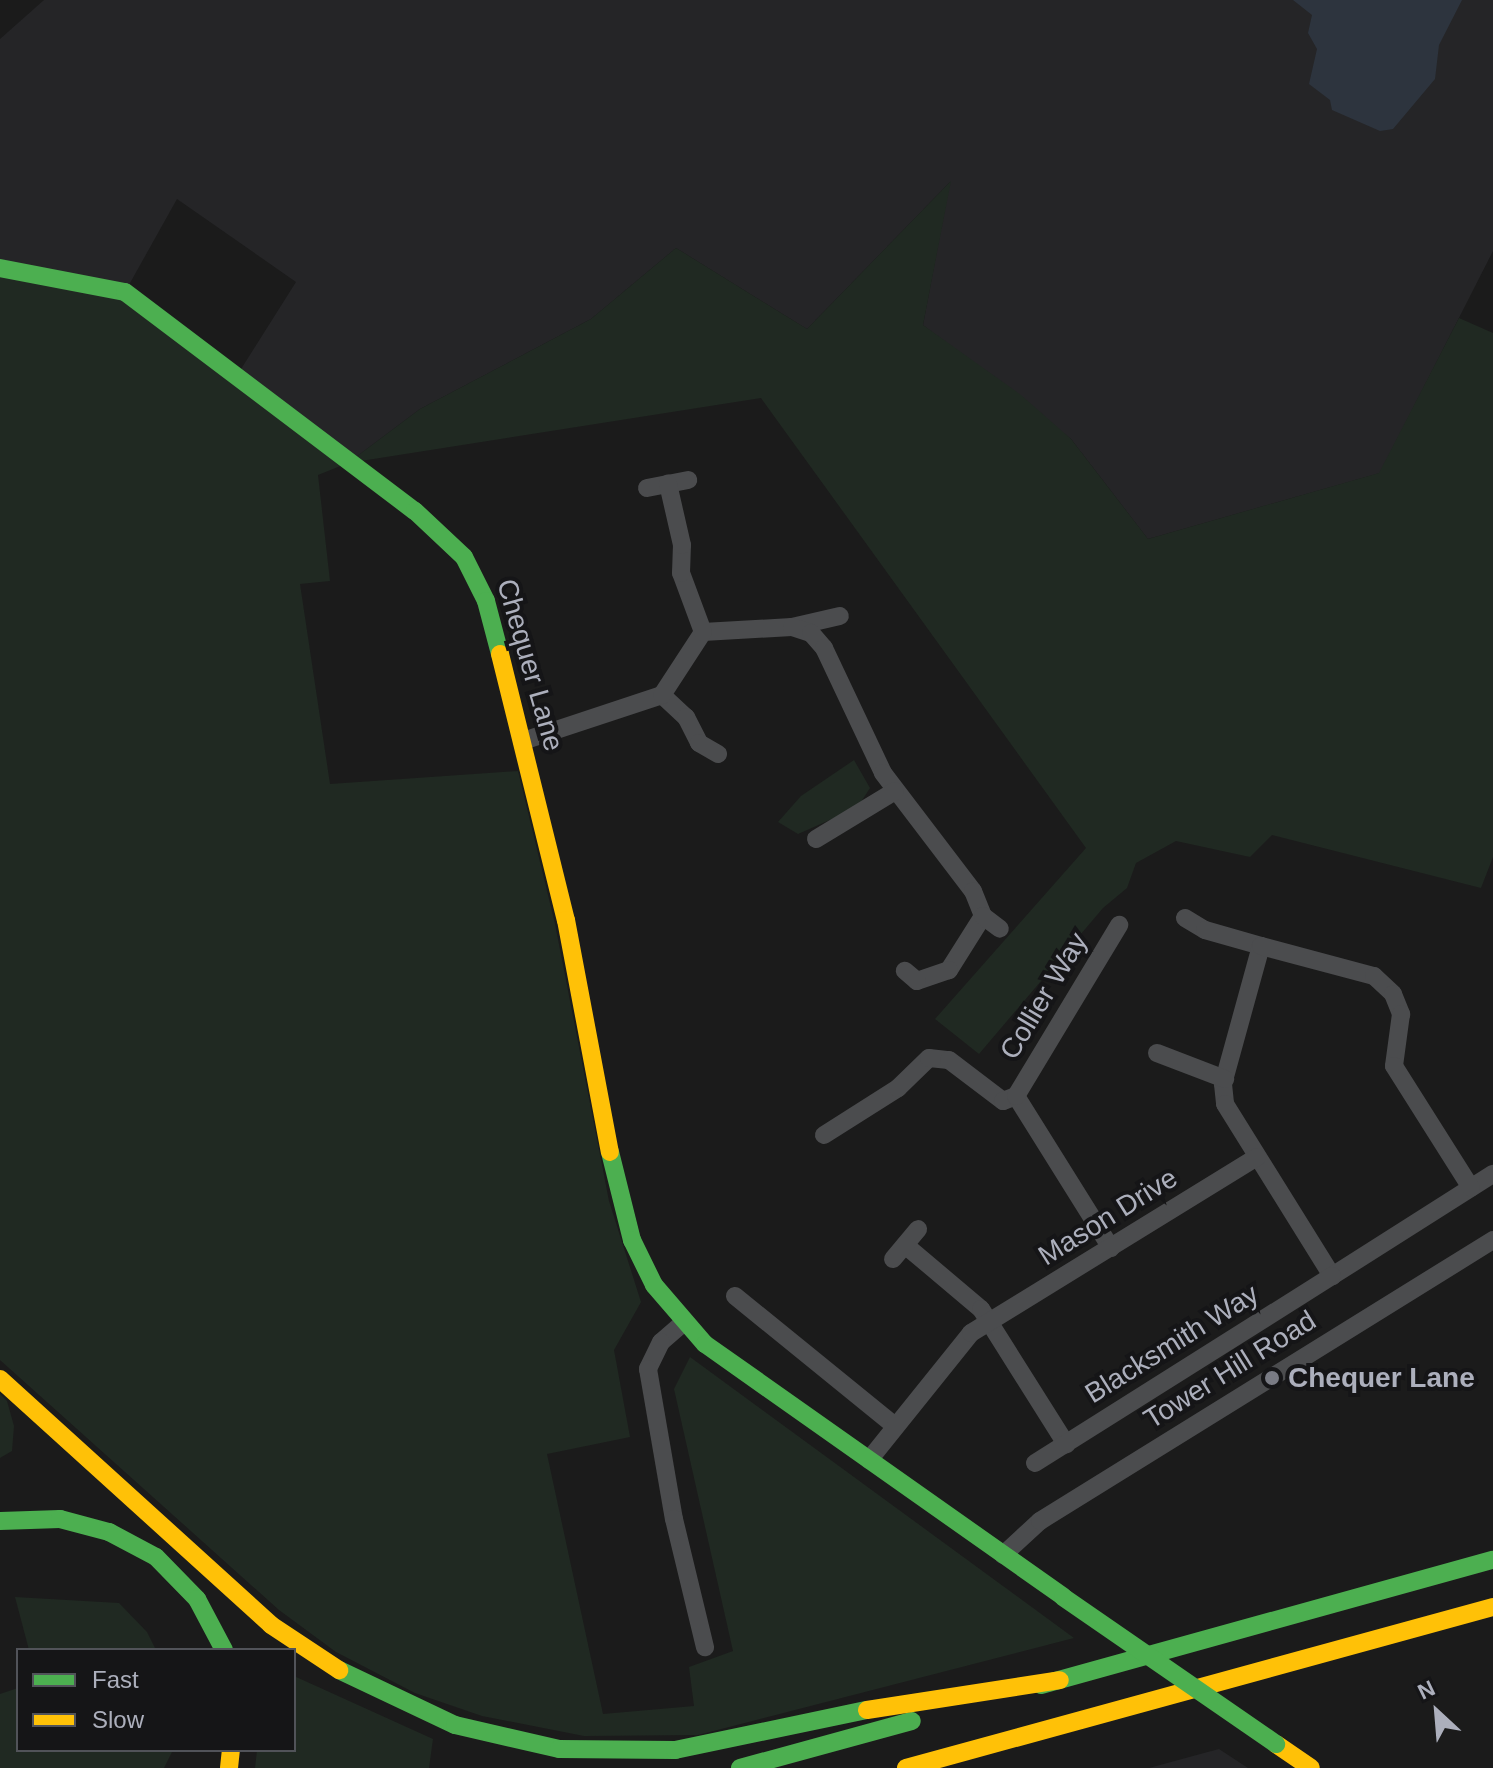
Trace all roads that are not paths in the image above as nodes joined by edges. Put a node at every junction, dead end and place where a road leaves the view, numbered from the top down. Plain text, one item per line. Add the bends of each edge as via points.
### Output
1 (0, 268) edge
2 (688, 480) dead end
3 (668, 484) junction
4 (647, 488) dead end
5 (840, 616) dead end
6 (792, 627) junction
7 (703, 632) junction
8 (662, 695) junction
9 (523, 741) junction
10 (718, 754) dead end
11 (895, 791) junction
12 (816, 839) dead end
13 (983, 916) junction
14 (1185, 918) dead end
15 (1119, 925) dead end
16 (1000, 929) dead end
17 (1261, 946) junction
18 (905, 971) dead end
19 (1157, 1053) dead end
20 (1225, 1079) junction
21 (1016, 1096) junction
22 (824, 1135) dead end
23 (1257, 1157) junction
24 (1493, 1174) edge
25 (1471, 1188) junction
26 (918, 1229) dead end
27 (1493, 1240) edge
28 (1111, 1248) junction
29 (1332, 1276) junction
30 (735, 1296) dead end
31 (683, 1323) junction
32 (990, 1323) junction
33 (0, 1379) edge
34 (894, 1425) junction
35 (1066, 1444) junction
36 (869, 1460) junction
37 (1035, 1463) dead end
38 (0, 1521) edge
39 (1003, 1555) junction
40 (1493, 1560) edge
41 (1493, 1607) edge
42 (705, 1647) dead end
43 (223, 1648) edge
44 (1060, 1680) junction
45 (946, 1758) junction
46 (740, 1768) edge
47 (906, 1768) edge
48 (923, 1768) edge
49 (1311, 1768) edge

1 - 9 main road, Chequer Lane via 125,292 442,533 464,557 486,601
2 - 3 street
3 - 4 street
3 - 7 street via 682,545 681,573
5 - 6 street
6 - 7 street
6 - 11 street via 811,633 824,648 865,740
7 - 8 street
8 - 9 street
8 - 10 street via 686,717 699,743
9 - 31 main road, Chequer Lane via 566,920 616,1187 642,1263
11 - 12 street
11 - 13 street via 973,891
13 - 16 street
13 - 18 street via 949,970 917,981
14 - 17 street via 1205,930
15 - 21 street, Collier Way
17 - 20 street
17 - 25 street via 1374,976 1386,985 1401,1014 1394,1066
19 - 20 street
20 - 23 street via 1225,1104
21 - 22 street, Collier Way via 1003,1101 949,1060 929,1058 898,1088
21 - 28 street, Collier Way
23 - 28 street, Mason Drive
23 - 29 street
24 - 25 street
25 - 29 street
26 - 32 street via 899,1252 969,1297
27 - 39 street, Tower Hill Road via 1040,1521
28 - 32 street, Mason Drive
29 - 35 street, Blacksmith Way
30 - 34 street
31 - 36 main road, Chequer Lane
31 - 42 street via 661,1342 648,1369 674,1519
32 - 34 street, Mason Drive via 955,1349
32 - 35 street
33 - 44 main road via 271,1625 352,1679 455,1725 559,1749 675,1750 928,1697
34 - 36 street, Mason Drive
35 - 37 street, Blacksmith Way
36 - 39 main road, Chequer Lane
38 - 43 main road via 60,1519 109,1532 156,1557 197,1599
39 - 49 main road, Chequer Lane, bridge
40 - 44 main road
41 - 45 main road
44 - 46 main road
45 - 47 main road
45 - 48 main road

